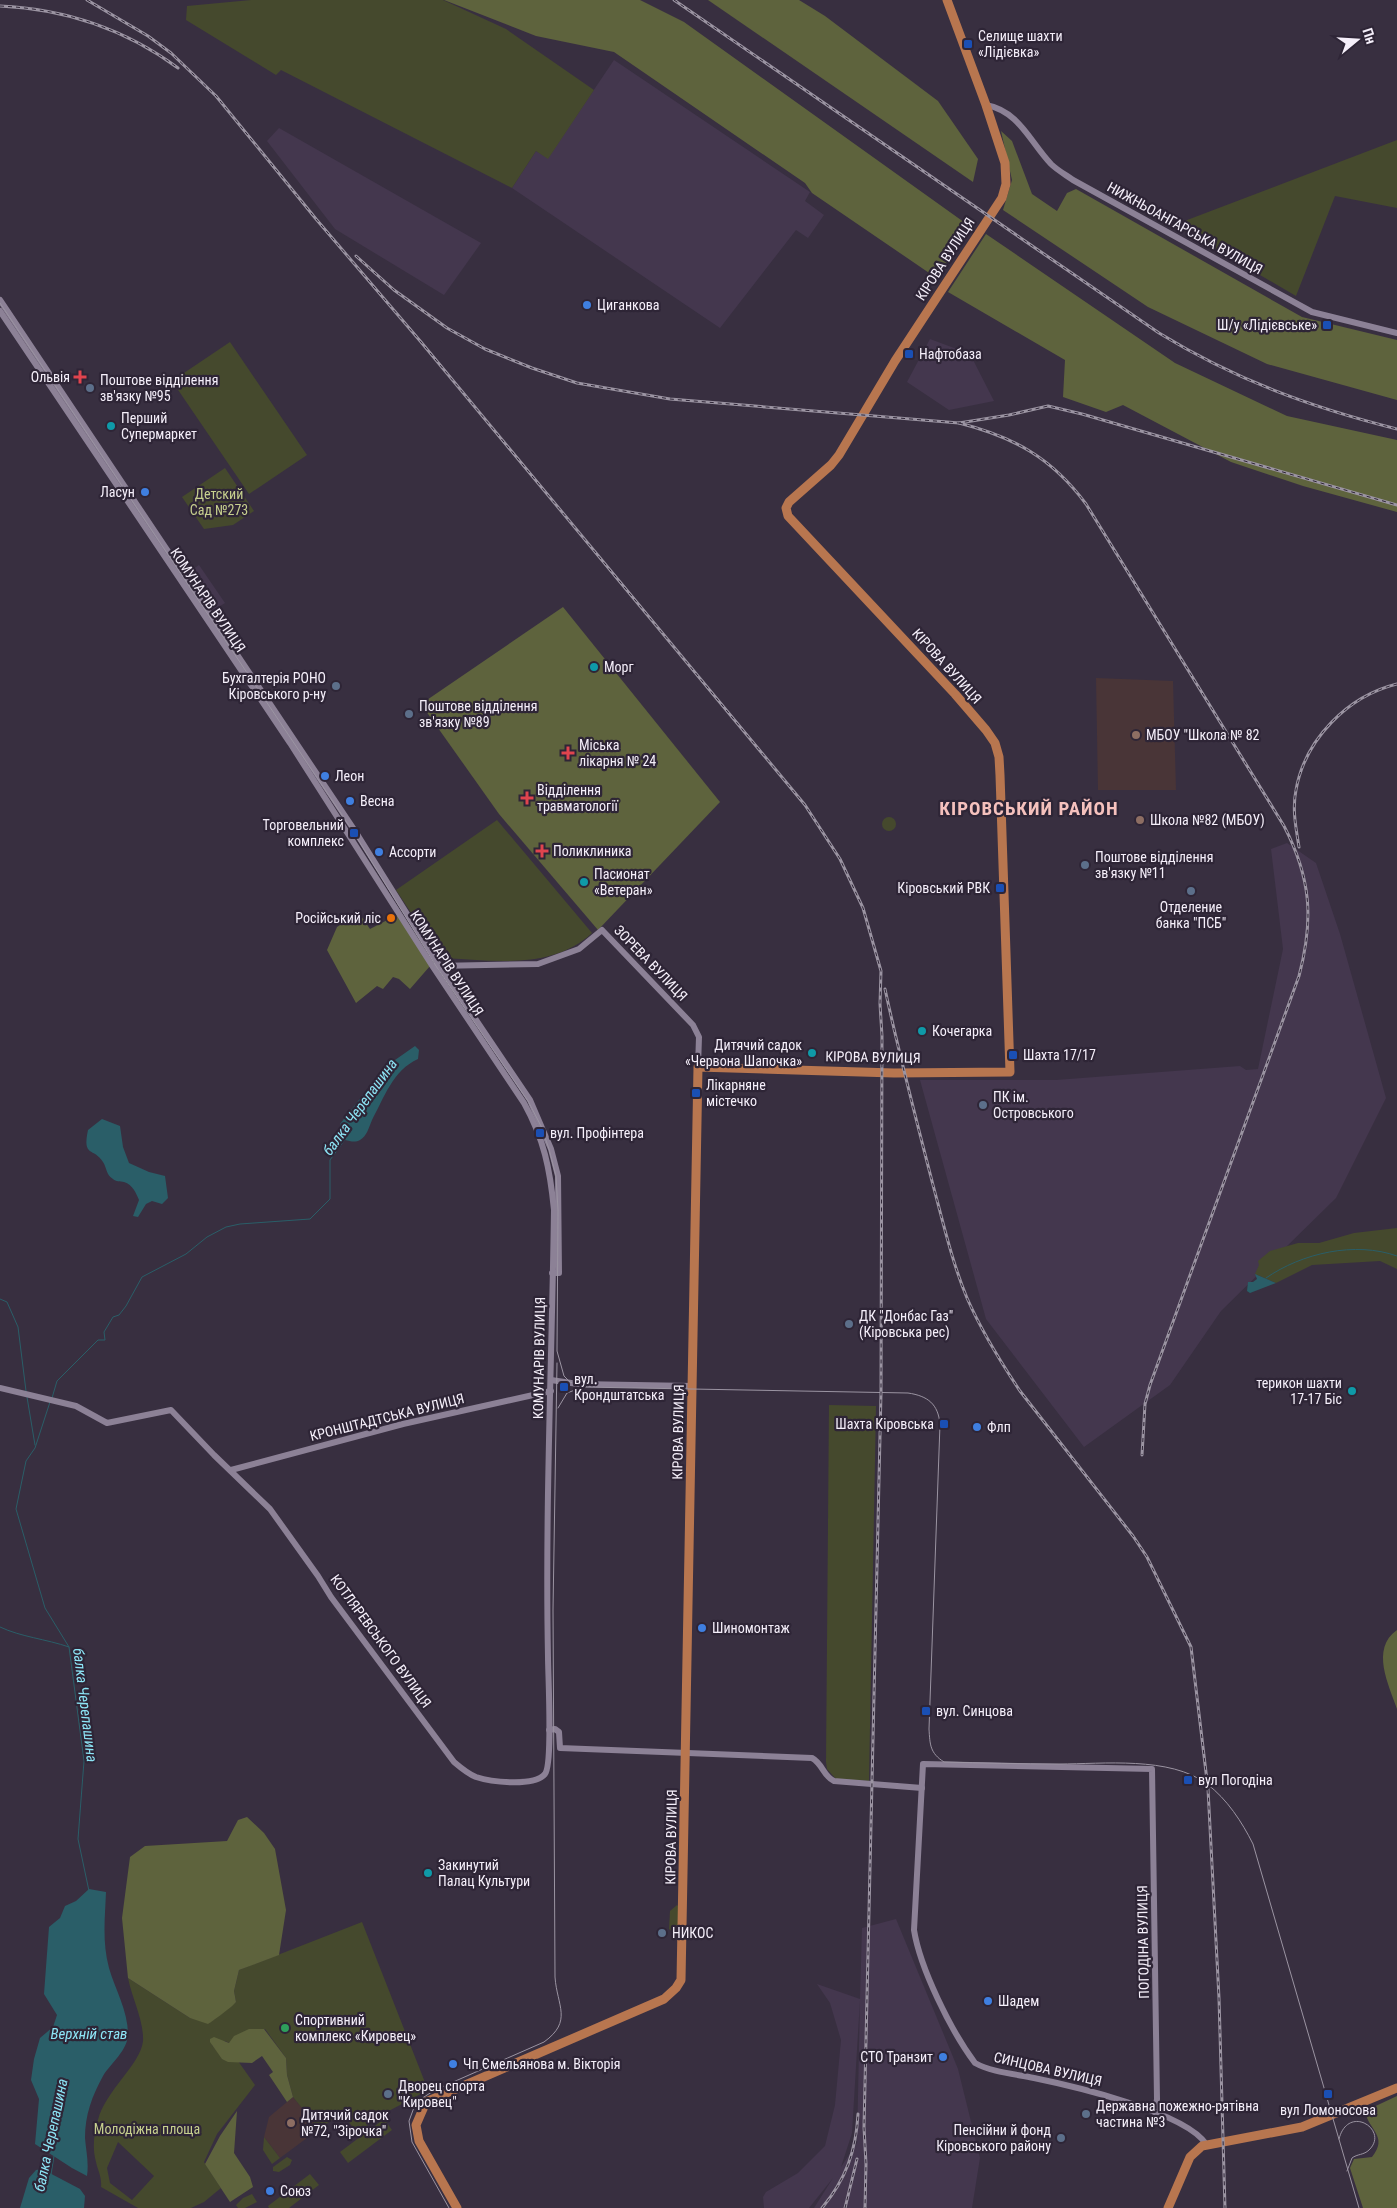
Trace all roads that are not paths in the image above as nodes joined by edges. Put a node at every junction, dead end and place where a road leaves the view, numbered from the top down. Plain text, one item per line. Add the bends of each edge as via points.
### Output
1 (947, 0) edge
2 (986, 105) junction
3 (0, 300) edge
4 (0, 311) edge
5 (1397, 333) edge
6 (436, 966) junction
7 (698, 1067) junction
8 (551, 1380) junction
9 (692, 1386) junction
10 (0, 1388) edge
11 (551, 1391) junction
12 (231, 1470) junction
13 (549, 1730) junction
14 (686, 1752) junction
15 (1152, 1769) joint
16 (922, 1788) junction
17 (1397, 2088) edge
18 (1155, 2113) junction
19 (1206, 2144) junction
20 (457, 2208) edge
21 (1168, 2208) edge

1 - 2 main road, КІРОВА ВУЛИЦЯ
2 - 5 street, НИЖНЬОАНГАРСЬКА ВУЛИЦЯ via 997,107 1014,118 1051,164 1090,190 1312,312
2 - 7 main road, КІРОВА ВУЛИЦЯ via 1005,163 1006,184 1002,198 880,385 850,439 831,465 789,502 786,512 955,694 995,743 1000,775 1010,1072 894,1073
3 - 6 street, КОМУНАРІВ ВУЛИЦЯ via 357,834
4 - 6 street, КОМУНАРІВ ВУЛИЦЯ
6 - 7 street, ЗОРЕВА ВУЛИЦЯ via 538,964 579,949 602,930 693,1025 699,1037
6 - 8 street, КОМУНАРІВ ВУЛИЦЯ via 524,1103 545,1149 551,1176 556,1273
7 - 9 main road, КІРОВА ВУЛИЦЯ
8 - 9 street via 578,1384
8 - 11 street, КОМУНАРІВ ВУЛИЦЯ
9 - 14 main road, КІРОВА ВУЛИЦЯ
10 - 12 street, КОТЛЯРЕВСЬКОГО ВУЛИЦЯ via 76,1406 107,1423 171,1410
11 - 12 street, КРОНШТАДТСЬКА ВУЛИЦЯ via 403,1424
11 - 13 street, КОМУНАРІВ ВУЛИЦЯ via 547,1611
12 - 13 street, КОТЛЯРЕВСЬКОГО ВУЛИЦЯ via 270,1509 381,1666 464,1771 488,1780 532,1782 540,1779 548,1766
13 - 14 street via 560,1732 560,1748
14 - 16 street via 812,1758 834,1781
14 - 20 main road, КІРОВА ВУЛИЦЯ via 681,1980 664,1998 426,2102 416,2125 419,2141
15 - 16 street, СИНЦОВА ВУЛИЦЯ via 923,1764
15 - 18 street, ПОГОДІНА ВУЛИЦЯ
16 - 18 street, СИНЦОВА ВУЛИЦЯ via 914,1929 917,1945 949,2018 975,2063 1085,2089
17 - 19 main road via 1302,2127
18 - 19 street, СИНЦОВА ВУЛИЦЯ via 1197,2134
19 - 21 main road via 1190,2157

